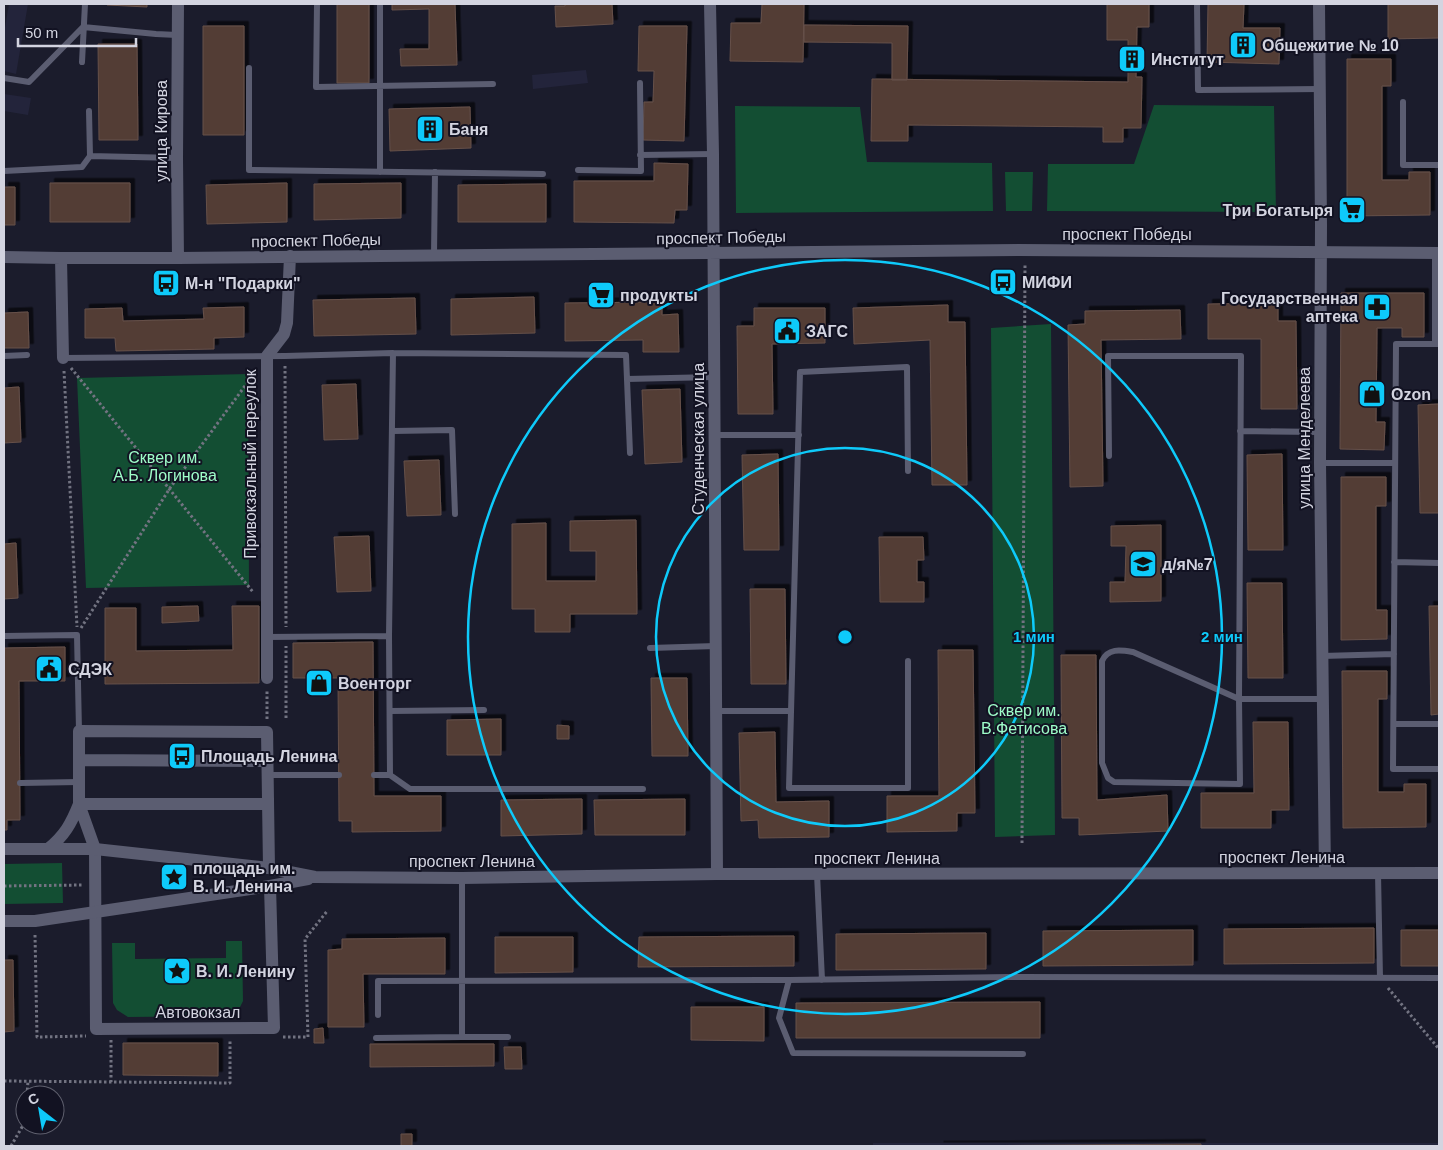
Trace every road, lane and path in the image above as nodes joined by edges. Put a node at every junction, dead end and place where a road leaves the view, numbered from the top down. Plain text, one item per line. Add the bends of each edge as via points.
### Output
1 (85, 4) edge
2 (178, 4) edge
3 (317, 4) edge
4 (380, 4) edge
5 (710, 4) edge
6 (1197, 4) edge
7 (1319, 4) edge
8 (84, 27) junction
9 (177, 35) junction
10 (82, 62) dead end
11 (249, 68) dead end
12 (4, 78) edge
13 (640, 83) dead end
14 (493, 84) dead end
15 (380, 87) junction
16 (1320, 88) junction
17 (1403, 102) dead end
18 (89, 111) dead end
19 (713, 154) junction
20 (640, 155) junction
21 (90, 156) junction
22 (177, 158) junction
23 (1439, 166) edge
24 (578, 170) dead end
25 (4, 171) edge
26 (380, 172) junction
27 (435, 172) junction
28 (543, 174) dead end
29 (1321, 252) junction
30 (713, 253) junction
31 (1437, 253) edge
32 (434, 255) junction
33 (4, 256) edge
34 (290, 256) junction
35 (61, 258) junction
36 (178, 258) junction
37 (1025, 265) dead end
38 (1437, 344) edge
39 (393, 353) junction
40 (27, 355) dead end
41 (4, 356) edge
42 (267, 356) junction
43 (284, 356) junction
44 (63, 358) junction
45 (714, 377) junction
46 (627, 379) junction
47 (393, 431) junction
48 (1240, 431) junction
49 (1320, 432) junction
50 (714, 435) junction
51 (798, 435) junction
52 (630, 453) dead end
53 (1109, 456) dead end
54 (1320, 463) junction
55 (1395, 463) junction
56 (908, 471) dead end
57 (170, 488) junction
58 (455, 514) dead end
59 (1394, 562) junction
60 (1439, 563) edge
61 (266, 608) junction
62 (77, 635) junction
63 (4, 636) edge
64 (389, 636) junction
65 (266, 637) junction
66 (286, 637) junction
67 (716, 646) junction
68 (650, 648) dead end
69 (1394, 654) junction
70 (1322, 656) junction
71 (908, 661) dead end
72 (267, 678) joint
73 (1238, 699) junction
74 (1322, 699) junction
75 (484, 710) dead end
76 (390, 711) junction
77 (716, 711) junction
78 (791, 711) junction
79 (286, 718) dead end
80 (1394, 724) junction
81 (1439, 724) edge
82 (79, 731) junction
83 (267, 732) junction
84 (79, 760) junction
85 (267, 761) junction
86 (1439, 769) edge
87 (267, 775) junction
88 (339, 775) dead end
89 (390, 775) junction
90 (374, 776) dead end
91 (79, 782) junction
92 (20, 783) dead end
93 (643, 789) dead end
94 (79, 804) junction
95 (267, 804) junction
96 (1022, 842) dead end
97 (4, 849) edge
98 (48, 849) junction
99 (95, 850) junction
100 (269, 868) junction
101 (1378, 872) junction
102 (1325, 873) junction
103 (1439, 873) edge
104 (717, 874) junction
105 (817, 874) junction
106 (315, 877) junction
107 (462, 878) junction
108 (95, 884) junction
109 (4, 886) edge
110 (270, 886) junction
111 (95, 912) junction
112 (4, 921) edge
113 (35, 935) dead end
114 (1380, 978) junction
115 (1439, 978) edge
116 (789, 980) junction
117 (822, 980) junction
118 (462, 982) junction
119 (378, 1016) dead end
120 (92, 1036) dead end
121 (111, 1036) dead end
122 (462, 1037) junction
123 (376, 1038) dead end
124 (508, 1038) dead end
125 (1439, 1049) edge
126 (1023, 1054) dead end
127 (4, 1081) edge
128 (28, 1081) junction
129 (28, 1085) edge
130 (17, 1135) edge
131 (11, 1146) edge

1 - 8 lane
2 - 9 street, улица Кирова
3 - 15 lane via 316,87
4 - 15 lane
5 - 19 street, Студенческая улица
6 - 16 lane via 1198,90
7 - 16 street, улица Менделеева
8 - 9 lane
8 - 10 lane
8 - 12 lane via 29,82
9 - 22 street, улица Кирова
11 - 26 lane via 249,170
13 - 20 lane
14 - 15 lane
15 - 26 lane
16 - 29 street, улица Менделеева
17 - 23 lane via 1404,165
18 - 21 lane
19 - 20 lane
19 - 30 street, Студенческая улица
20 - 24 lane via 640,171
21 - 22 lane
21 - 25 lane via 82,167
22 - 36 street, улица Кирова
26 - 27 lane
27 - 28 lane
27 - 32 lane
29 - 30 street, проспект Победы
29 - 31 street, проспект Победы
29 - 49 street, улица Менделеева
30 - 32 street, проспект Победы
30 - 45 street, Студенческая улица
31 - 38 lane
32 - 34 street, проспект Победы
33 - 35 street, проспект Победы
34 - 36 street, проспект Победы
34 - 42 street, Привокзальный переулок via 287,323 284,334
35 - 36 street, проспект Победы
35 - 44 street
37 - 96 path
38 - 55 lane via 1396,344
39 - 43 lane
39 - 46 lane via 626,354
39 - 47 lane
40 - 41 lane
42 - 43 lane
42 - 44 lane
42 - 57 path
42 - 61 street, Привокзальный переулок
43 - 66 path
44 - 57 path
44 - 62 path
45 - 46 lane
45 - 50 street, Студенческая улица
46 - 52 lane
47 - 58 lane via 452,430
47 - 64 lane
48 - 49 lane
48 - 53 lane via 1241,356 1108,356
48 - 73 lane
49 - 54 street, улица Менделеева
50 - 51 lane
50 - 67 street, Студенческая улица
51 - 56 lane via 800,372 907,367
51 - 78 lane
54 - 55 lane
54 - 70 street, улица Менделеева
55 - 59 lane
57 - 61 path
57 - 62 path
59 - 60 lane
59 - 69 lane
61 - 65 street, Привокзальный переулок
62 - 63 lane
62 - 82 lane
64 - 66 lane
64 - 76 lane
65 - 66 lane
65 - 72 street, Привокзальный переулок
66 - 79 path
67 - 68 lane
67 - 77 street, Студенческая улица
69 - 70 lane
69 - 80 lane
70 - 74 street, улица Менделеева
71 - 78 lane via 908,788 789,788
72 - 83 path
73 - 73 lane via 1240,784 1114,782 1108,778 1102,764 1102,662 1111,651 1133,652
73 - 74 lane
74 - 102 street, улица Менделеева
75 - 76 lane
76 - 89 lane
77 - 78 lane
77 - 104 street, Студенческая улица
80 - 81 lane
80 - 86 lane via 1393,769
82 - 83 street
82 - 84 street
83 - 85 street
84 - 85 street
84 - 91 street
85 - 87 street
87 - 88 lane
87 - 95 street
89 - 90 lane
89 - 93 lane via 410,789
91 - 92 lane
91 - 94 street
94 - 95 street
94 - 98 street via 62,837
94 - 99 street
95 - 100 street
97 - 98 street, проспект Ленина
98 - 99 street, проспект Ленина
99 - 100 street, проспект Ленина
99 - 108 street
100 - 106 street, проспект Ленина
100 - 110 street
101 - 102 street, проспект Ленина
101 - 103 street, проспект Ленина
101 - 114 lane
102 - 105 street, проспект Ленина
104 - 105 street, проспект Ленина
104 - 107 street, проспект Ленина
105 - 117 lane
106 - 107 street, проспект Ленина
106 - 110 street, проспект Ленина
107 - 118 lane
108 - 109 path
108 - 111 street
110 - 111 street, проспект Ленина
110 - 111 street, Автовокзал via 274,1028 96,1029
111 - 112 street, проспект Ленина via 35,921
113 - 120 path via 37,1037
114 - 115 lane
114 - 117 lane
114 - 125 path
116 - 117 lane
116 - 118 lane
116 - 126 lane via 779,1018 793,1053
118 - 119 lane via 378,981
118 - 122 lane
121 - 128 path via 111,1082
122 - 123 lane
122 - 124 lane
127 - 128 path
128 - 129 path
130 - 131 path

